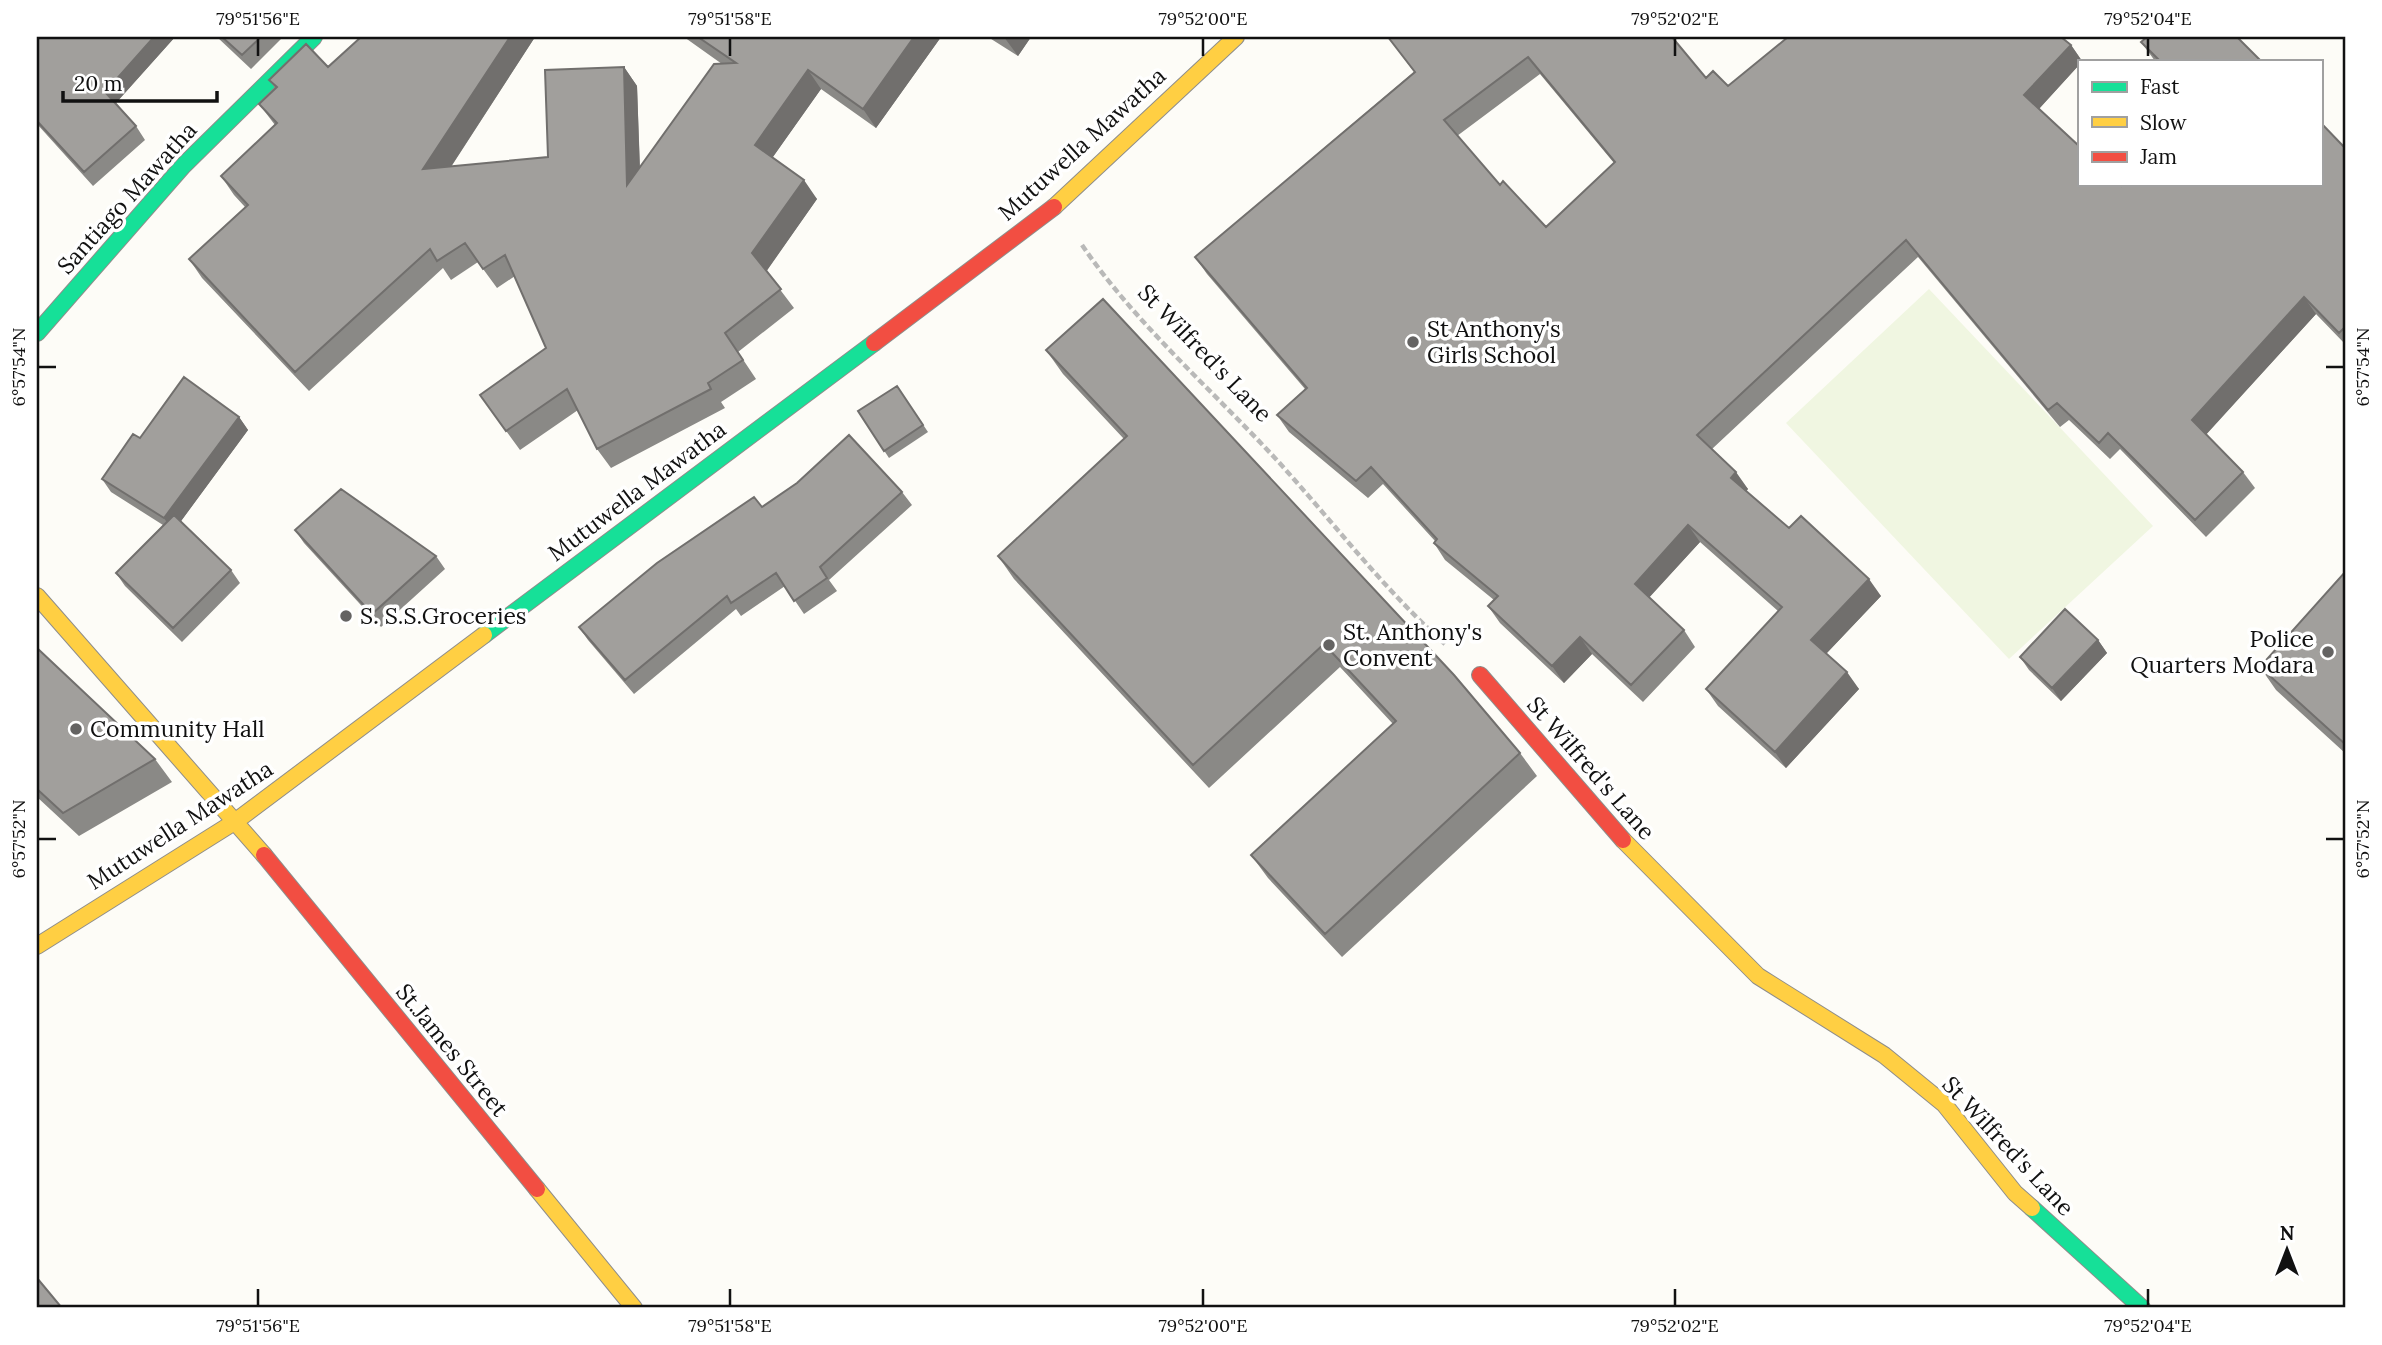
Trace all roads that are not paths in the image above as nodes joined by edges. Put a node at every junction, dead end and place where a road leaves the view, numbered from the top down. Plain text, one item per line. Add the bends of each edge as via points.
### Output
1 (314, 37) edge
2 (1236, 37) edge
3 (37, 333) edge
4 (37, 596) edge
5 (1480, 675) road end
6 (236, 821) junction
7 (37, 946) edge
8 (634, 1308) edge
9 (2142, 1308) edge

1 - 3 street, Santiago Mawatha via 183,166
2 - 6 street, Mutuwella Mawatha via 1053,208
4 - 6 street, St.James Street
5 - 9 street, St Wilfred's Lane via 1571,783 1758,976 1884,1055 1944,1104 2015,1193
6 - 7 street, Mutuwella Mawatha
6 - 8 street, St.James Street

